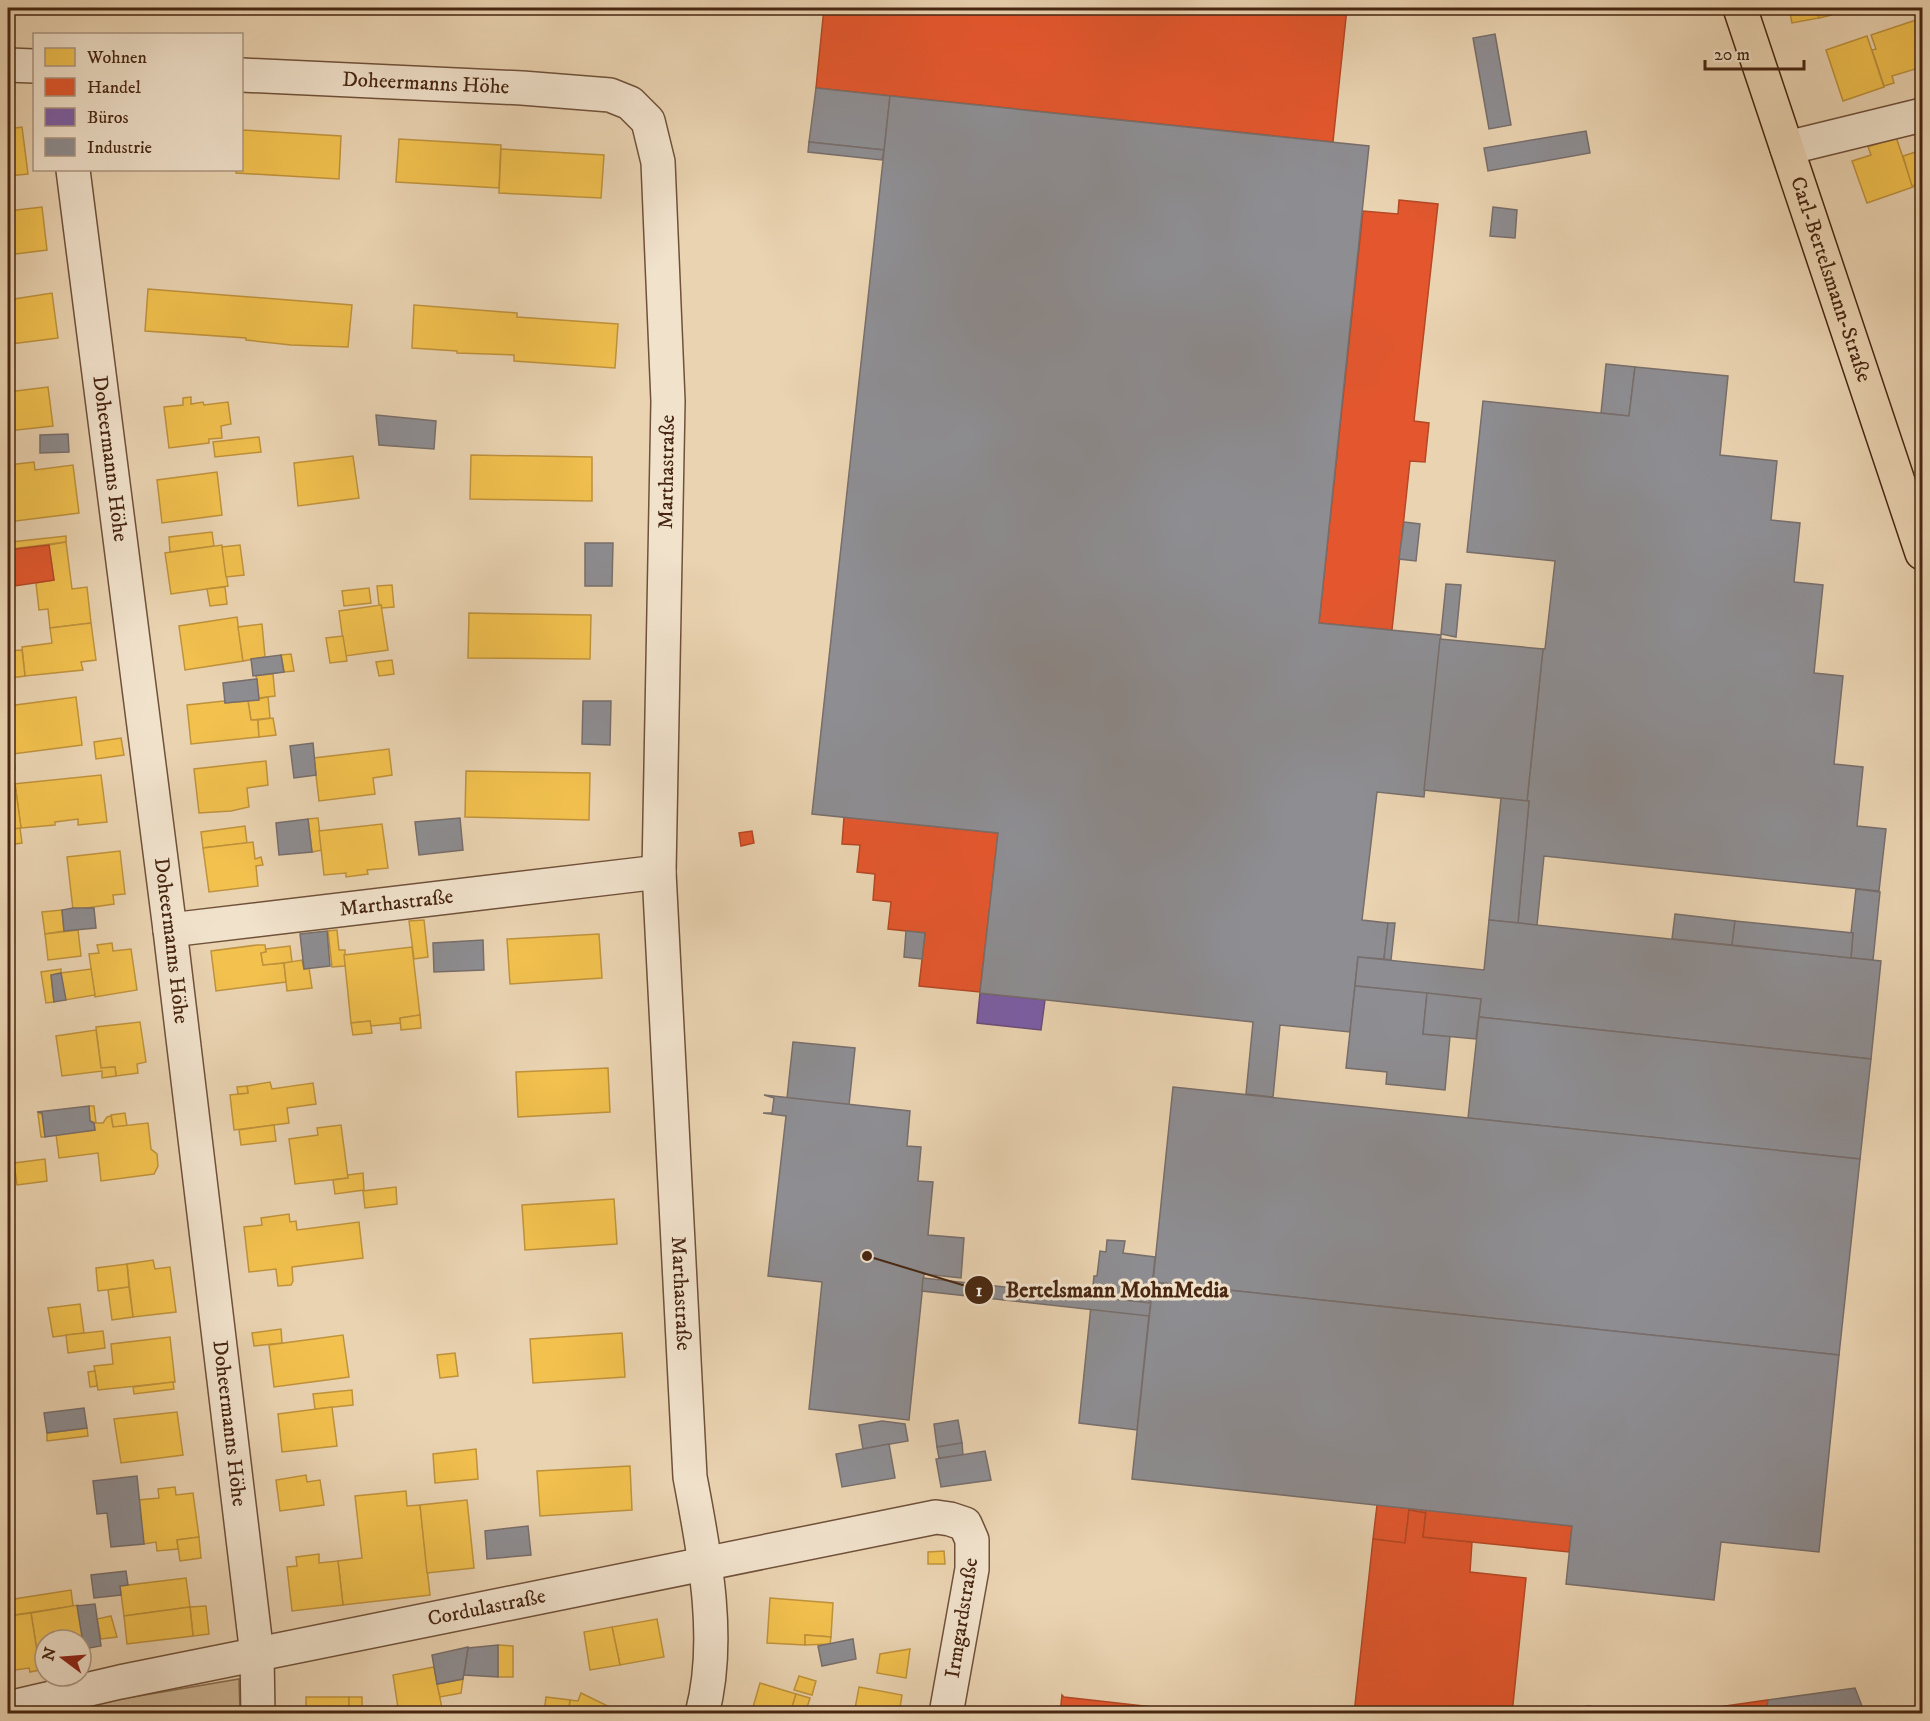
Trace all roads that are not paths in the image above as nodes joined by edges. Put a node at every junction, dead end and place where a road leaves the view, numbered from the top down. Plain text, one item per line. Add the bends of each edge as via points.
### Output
1 (1740, 8) edge
2 (8, 65) edge
3 (33, 66) edge
4 (243, 75) edge
5 (610, 95) joint
6 (1923, 115) edge
7 (1787, 147) junction
8 (73, 171) edge
9 (1923, 553) edge
10 (659, 872) junction
11 (170, 930) junction
12 (965, 1524) joint
13 (706, 1562) junction
14 (257, 1654) junction
15 (8, 1708) edge
16 (258, 1713) edge
17 (702, 1713) edge
18 (946, 1713) edge

1 - 7 main road, Carl-Bertelsmann-Straße
2 - 3 street
4 - 5 street, Doheermanns Höhe
5 - 10 street, Marthastraße via 630,103 648,121 658,162 668,401
6 - 7 street
7 - 9 main road, Carl-Bertelsmann-Straße
8 - 11 street, Doheermanns Höhe
10 - 11 street, Marthastraße
10 - 13 street, Marthastraße via 690,1477
11 - 14 street, Doheermanns Höhe
12 - 13 street, Cordulastraße via 936,1517
12 - 18 street, Irmgardstraße via 972,1540 972,1569
13 - 14 street, Cordulastraße
13 - 17 street, Marthastraße via 711,1635
14 - 15 street, Cordulastraße
14 - 16 street, Doheermanns Höhe

